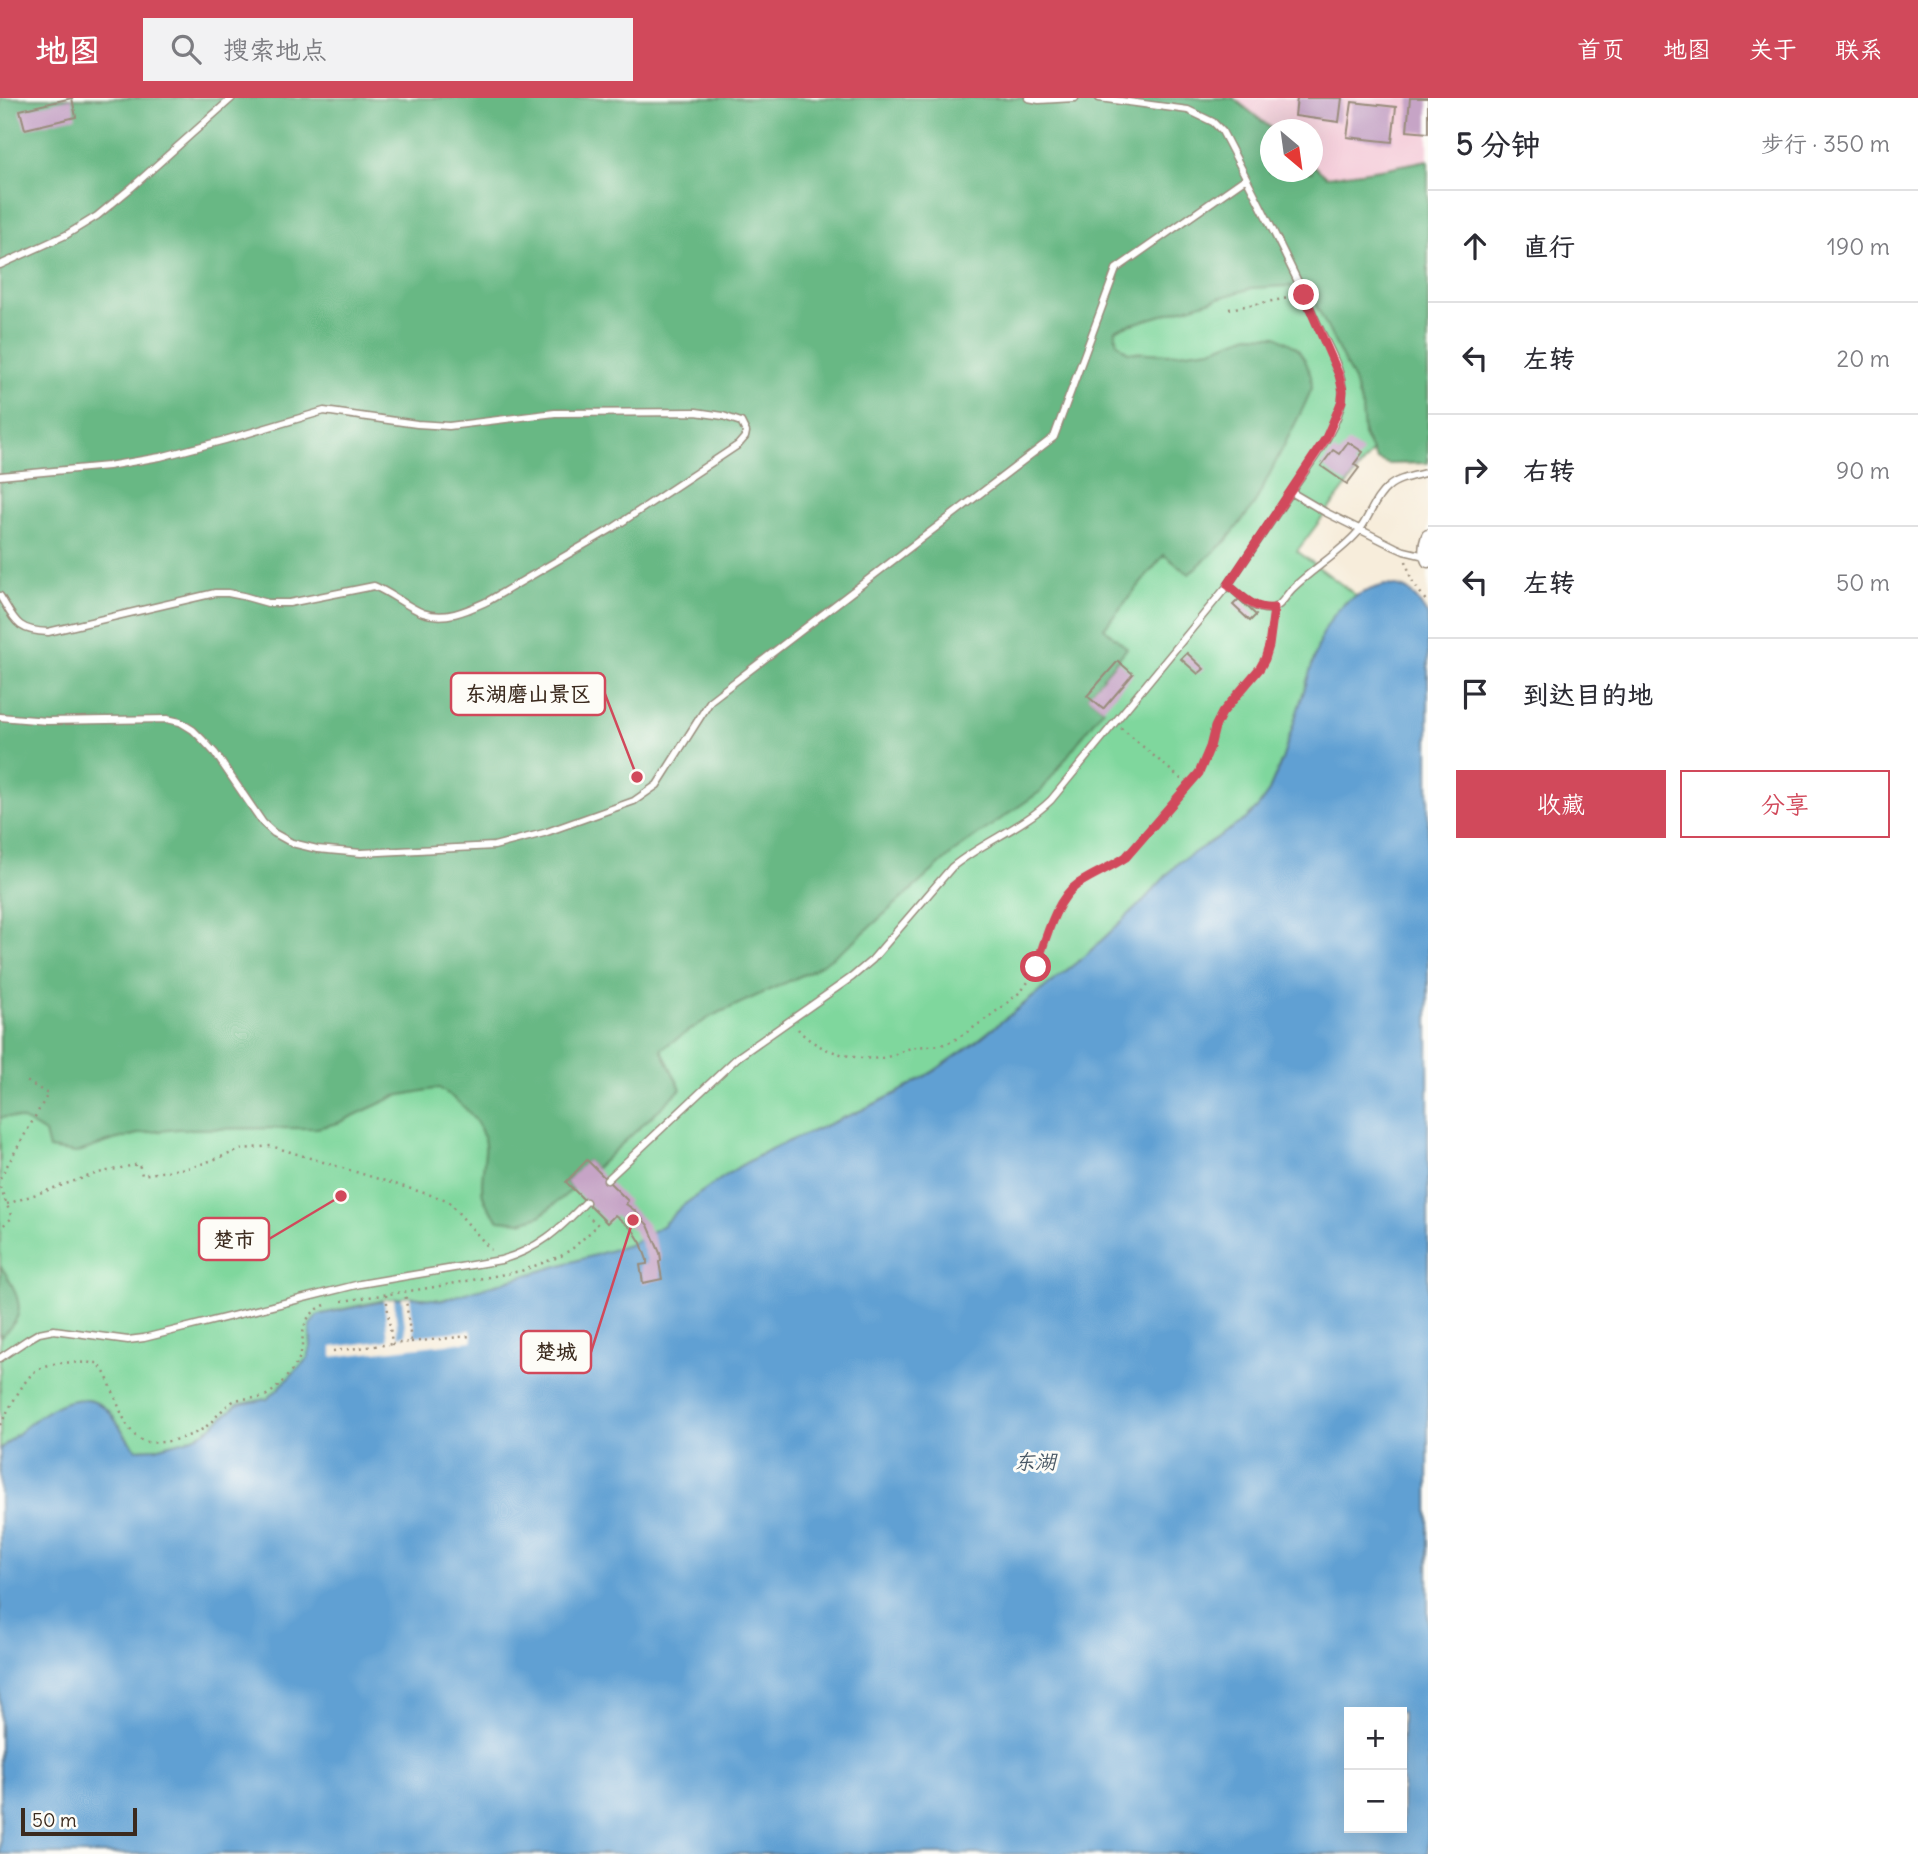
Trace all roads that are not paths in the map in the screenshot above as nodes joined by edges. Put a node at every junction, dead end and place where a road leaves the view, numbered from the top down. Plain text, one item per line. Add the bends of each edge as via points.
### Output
1 (232, 98) edge
2 (1028, 98) edge
3 (1075, 98) edge
4 (1099, 98) edge
5 (1246, 178) junction
6 (0, 265) edge
7 (1428, 472) edge
8 (0, 476) edge
9 (1291, 492) junction
10 (1360, 529) junction
11 (1428, 536) edge
12 (1427, 559) edge
13 (1228, 585) junction
14 (0, 596) edge
15 (0, 717) edge
16 (607, 1180) dead end
17 (583, 1205) road end
18 (0, 1357) edge

1 - 6 lane via 97,215 66,235
2 - 3 lane
4 - 5 lane via 1204,116 1222,131
5 - 9 lane via 1342,383 1342,401 1332,426
5 - 15 lane via 1116,269 1054,437 711,700 657,785 634,801 494,846 361,853 317,849 283,840 263,823 215,753 180,722
7 - 10 lane via 1389,486
8 - 14 lane via 160,457 324,411 449,426 555,412 696,411 737,420 746,432 738,445 613,528 488,601 450,615 422,612 374,586 279,603 215,593 34,632 19,625
9 - 10 lane
9 - 13 lane
10 - 12 lane
10 - 13 lane via 1274,608 1255,606
11 - 12 street
13 - 16 lane via 1038,813 952,867 872,960 738,1057
17 - 18 lane via 539,1245 500,1260 360,1284 144,1338 120,1340 54,1329

